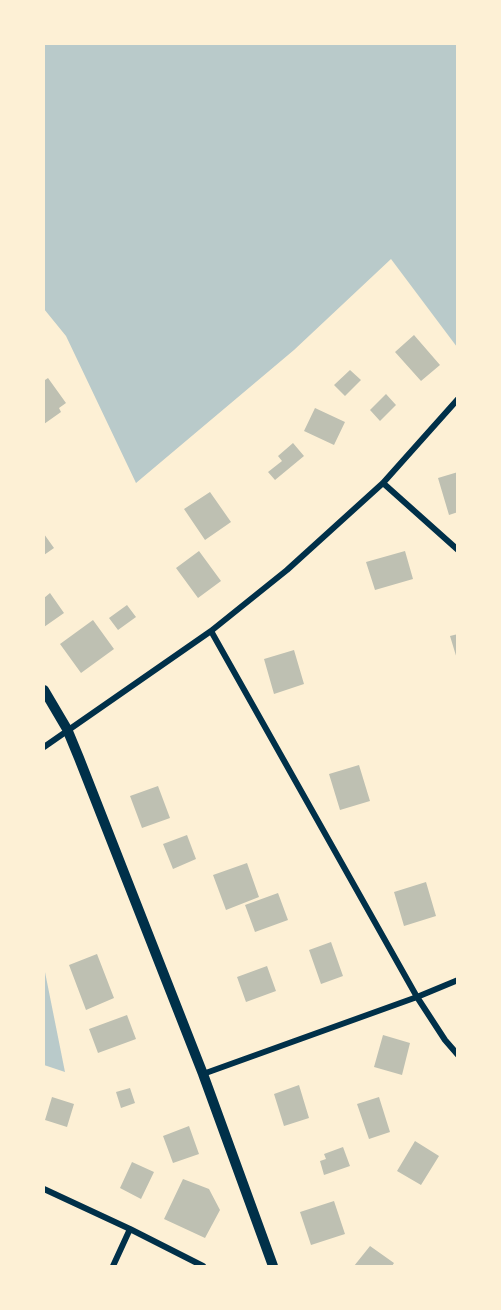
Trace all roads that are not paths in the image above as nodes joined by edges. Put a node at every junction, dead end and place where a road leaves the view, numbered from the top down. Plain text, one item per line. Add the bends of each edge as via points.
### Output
1 (458, 399) edge
2 (382, 483) junction
3 (458, 550) edge
4 (211, 631) junction
5 (44, 690) edge
6 (67, 729) junction
7 (44, 747) edge
8 (458, 980) edge
9 (417, 997) junction
10 (458, 1055) edge
11 (203, 1074) junction
12 (44, 1189) edge
13 (130, 1229) junction
14 (113, 1266) edge
15 (203, 1266) edge
16 (273, 1266) edge

1 - 2 street
2 - 3 street
2 - 4 street via 287,570
4 - 6 street
4 - 9 street
5 - 6 street
6 - 7 street
6 - 11 street
8 - 9 street
9 - 10 street
9 - 11 street
11 - 16 street
12 - 13 street
13 - 14 street
13 - 15 street

